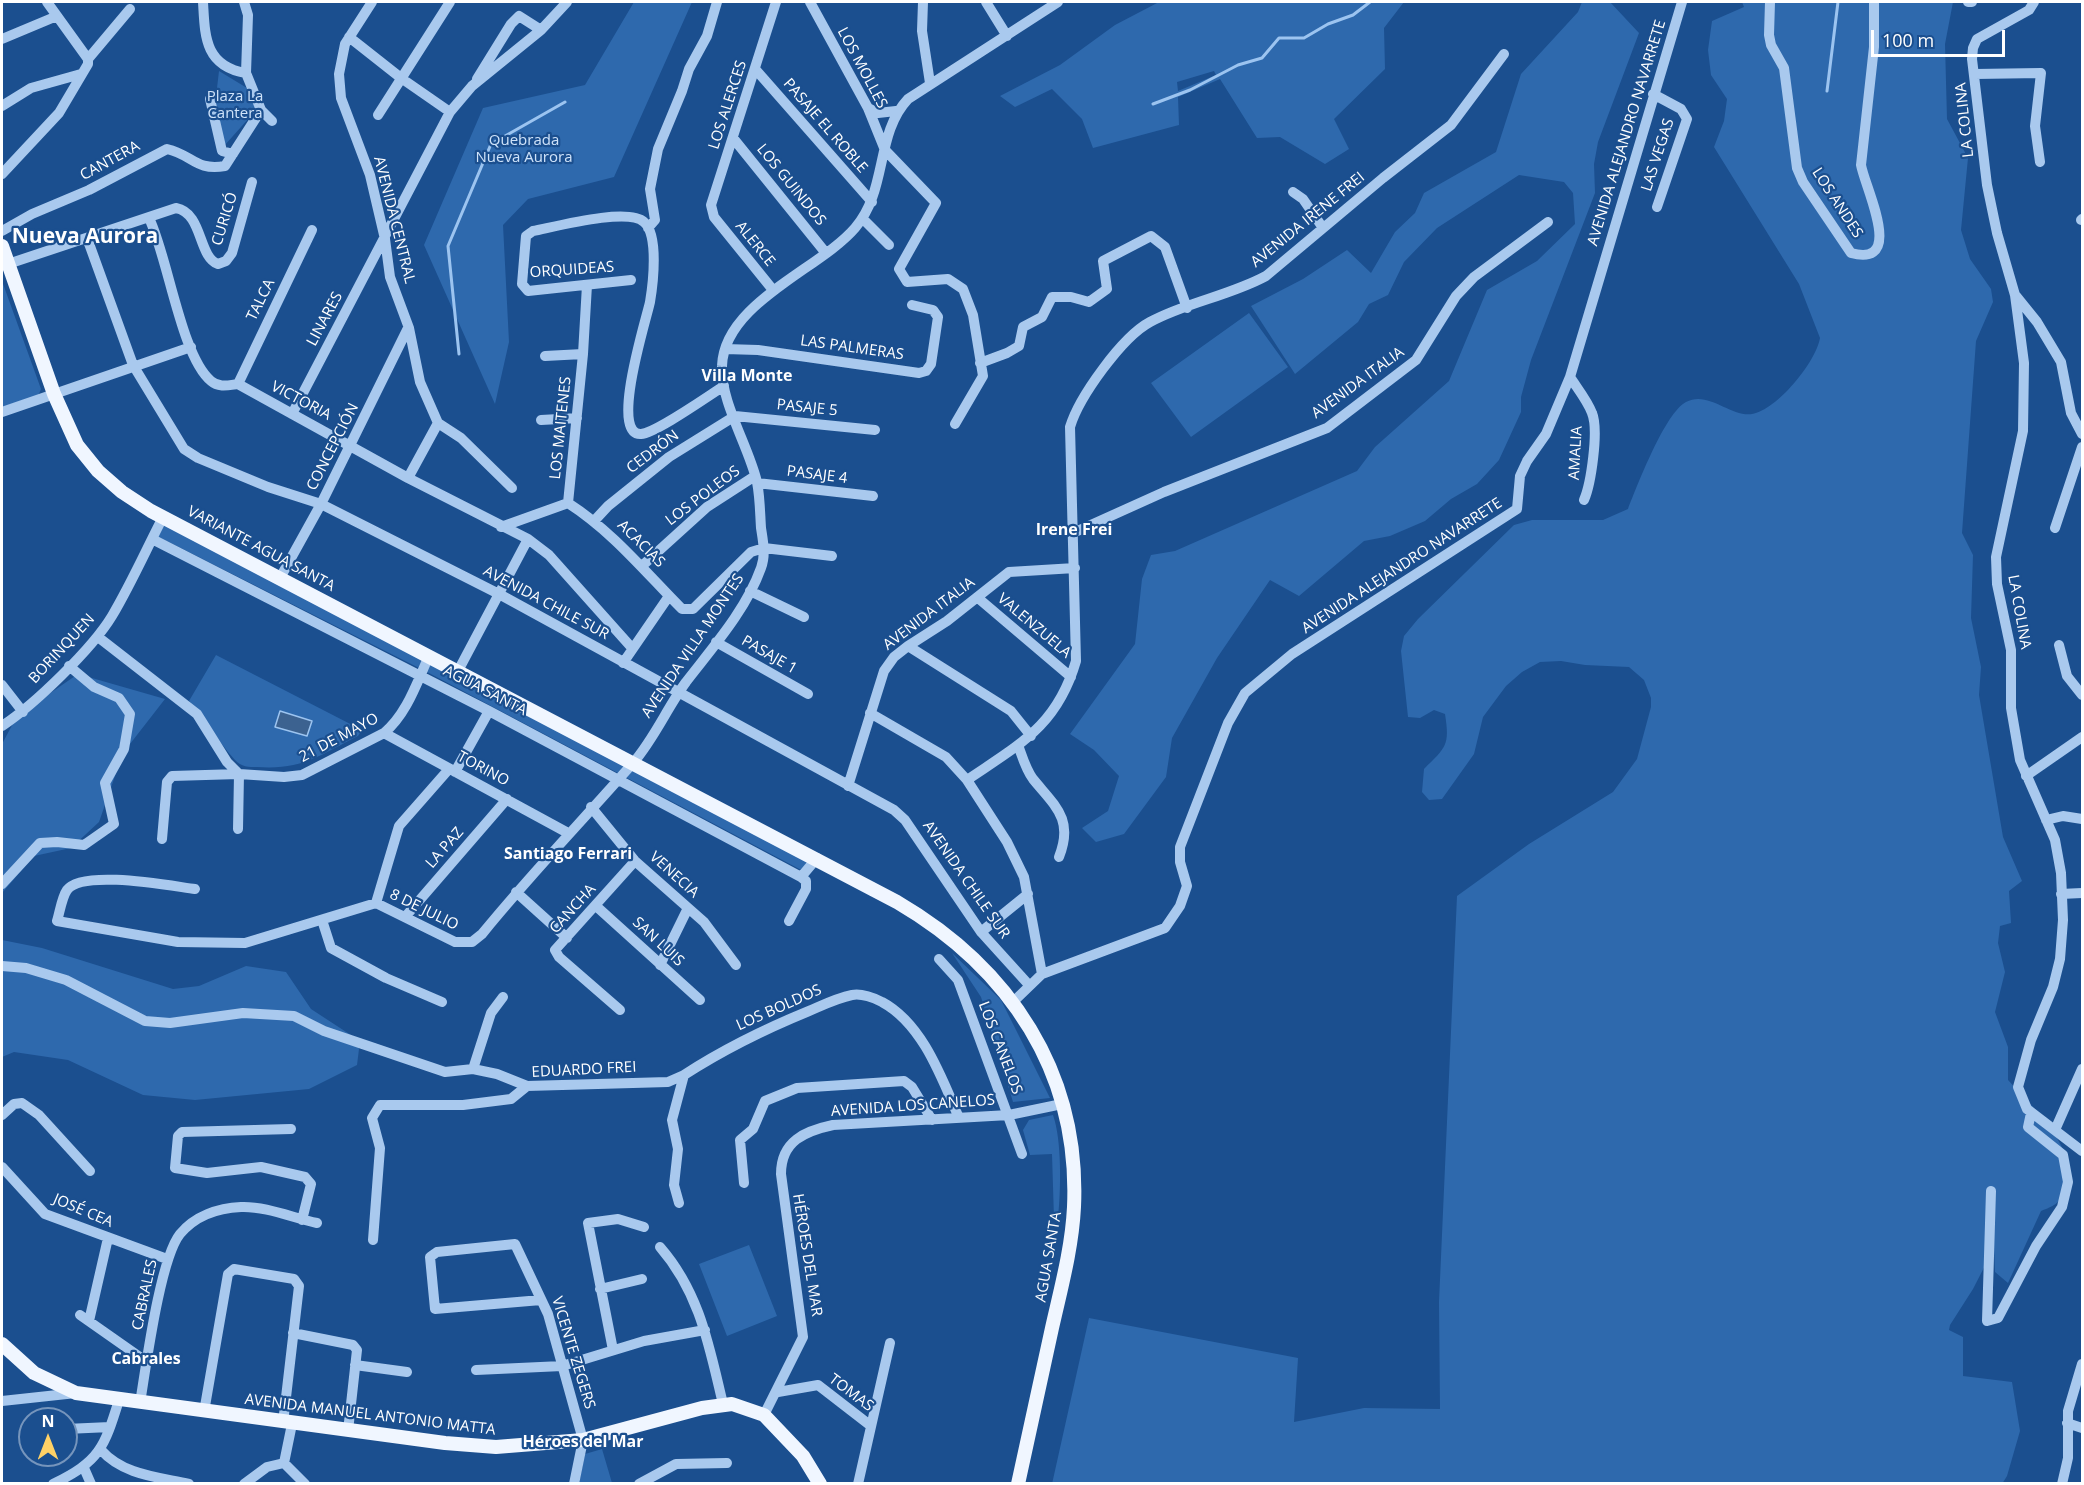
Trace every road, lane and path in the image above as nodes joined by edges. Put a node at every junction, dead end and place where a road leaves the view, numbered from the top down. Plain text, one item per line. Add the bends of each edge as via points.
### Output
1 (48, 2) edge
2 (203, 2) edge
3 (244, 2) edge
4 (372, 2) edge
5 (450, 2) edge
6 (567, 2) edge
7 (717, 2) edge
8 (776, 2) edge
9 (810, 2) edge
10 (923, 2) edge
11 (986, 2) edge
12 (1058, 2) edge
13 (1682, 2) edge
14 (1770, 2) edge
15 (1875, 2) edge
16 (2034, 2) edge
17 (130, 9) dead end
18 (57, 16) junction
19 (541, 30) junction
20 (1007, 36) junction
21 (349, 37) junction
22 (2, 39) edge
23 (1504, 54) dead end
24 (88, 59) junction
25 (756, 69) junction
26 (246, 73) junction
27 (81, 74) junction
28 (1976, 74) junction
29 (400, 78) junction
30 (930, 83) junction
31 (472, 86) junction
32 (1653, 94) junction
33 (210, 99) dead end
34 (2, 106) edge
35 (868, 108) junction
36 (261, 110) junction
37 (896, 111) junction
38 (450, 112) junction
39 (378, 116) dead end
40 (272, 121) dead end
41 (733, 138) junction
42 (885, 150) junction
43 (232, 157) junction
44 (2040, 162) dead end
45 (2, 174) edge
46 (252, 182) dead end
47 (1293, 192) dead end
48 (872, 201) junction
49 (1657, 207) dead end
50 (714, 217) joint
51 (149, 218) junction
52 (862, 219) junction
53 (1548, 222) dead end
54 (648, 228) junction
55 (1323, 228) junction
56 (312, 230) dead end
57 (2, 231) edge
58 (87, 238) junction
59 (385, 238) junction
60 (889, 245) dead end
61 (2, 246) edge
62 (825, 252) junction
63 (8, 264) junction
64 (631, 280) dead end
65 (587, 285) junction
66 (773, 290) junction
67 (2015, 295) junction
68 (912, 305) dead end
69 (1187, 308) junction
70 (409, 328) junction
71 (191, 347) junction
72 (725, 349) junction
73 (584, 354) junction
74 (545, 356) dead end
75 (980, 363) junction
76 (134, 365) junction
77 (1570, 377) junction
78 (238, 384) junction
79 (724, 386) junction
80 (54, 394) junction
81 (2, 412) edge
82 (292, 414) junction
83 (735, 416) junction
84 (577, 418) junction
85 (541, 420) dead end
86 (438, 423) junction
87 (955, 424) dead end
88 (875, 430) dead end
89 (2082, 434) edge
90 (351, 445) junction
91 (2082, 447) edge
92 (408, 478) junction
93 (756, 479) junction
94 (512, 488) dead end
95 (873, 496) dead end
96 (1584, 500) dead end
97 (568, 502) junction
98 (321, 504) junction
99 (163, 517) junction
100 (596, 520) junction
101 (501, 527) junction
102 (2055, 528) dead end
103 (1074, 533) junction
104 (152, 539) junction
105 (528, 539) junction
106 (764, 548) junction
107 (832, 556) dead end
108 (643, 565) junction
109 (1075, 567) junction
110 (280, 578) junction
111 (750, 591) junction
112 (499, 594) junction
113 (669, 596) junction
114 (978, 598) junction
115 (804, 617) dead end
116 (98, 637) junction
117 (716, 642) junction
118 (2060, 645) dead end
119 (908, 646) junction
120 (632, 648) junction
121 (429, 656) junction
122 (623, 663) junction
123 (69, 666) junction
124 (458, 671) junction
125 (420, 677) junction
126 (1071, 677) junction
127 (2, 685) edge
128 (679, 693) junction
129 (808, 694) dead end
130 (2082, 695) edge
131 (489, 711) junction
132 (23, 712) junction
133 (870, 713) junction
134 (2, 726) edge
135 (384, 733) junction
136 (1031, 736) junction
137 (2082, 737) edge
138 (1018, 745) junction
139 (634, 762) junction
140 (452, 770) junction
141 (239, 774) junction
142 (2025, 776) junction
143 (616, 779) junction
144 (967, 780) junction
145 (848, 786) junction
146 (507, 799) junction
147 (591, 807) junction
148 (2082, 819) edge
149 (2046, 820) junction
150 (238, 829) dead end
151 (568, 833) junction
152 (162, 839) dead end
153 (1059, 857) dead end
154 (817, 858) junction
155 (635, 861) junction
156 (801, 877) junction
157 (2, 884) edge
158 (195, 889) dead end
159 (516, 892) junction
160 (2082, 893) edge
161 (1028, 894) junction
162 (2061, 894) junction
163 (376, 903) junction
164 (597, 906) junction
165 (688, 908) junction
166 (405, 917) junction
167 (322, 920) junction
168 (789, 921) dead end
169 (981, 932) junction
170 (567, 938) junction
171 (939, 958) dead end
172 (660, 965) junction
173 (2, 966) edge
174 (736, 966) dead end
175 (1042, 974) junction
176 (1029, 985) junction
177 (503, 997) dead end
178 (699, 1000) dead end
179 (442, 1002) dead end
180 (1013, 1002) junction
181 (620, 1010) dead end
182 (473, 1069) junction
183 (2082, 1069) edge
184 (684, 1075) junction
185 (2080, 1078) edge
186 (527, 1086) junction
187 (1062, 1104) junction
188 (2031, 1113) junction
189 (2, 1115) edge
190 (1009, 1115) junction
191 (959, 1118) junction
192 (932, 1120) junction
193 (291, 1129) dead end
194 (2055, 1130) junction
195 (2082, 1151) edge
196 (1022, 1154) dead end
197 (781, 1162) joint
198 (2, 1167) edge
199 (90, 1171) dead end
200 (744, 1184) dead end
201 (1991, 1191) dead end
202 (679, 1203) dead end
203 (302, 1220) junction
204 (317, 1223) dead end
205 (644, 1227) dead end
206 (108, 1238) junction
207 (373, 1240) dead end
208 (660, 1247) dead end
209 (167, 1259) junction
210 (642, 1279) dead end
211 (600, 1288) junction
212 (541, 1300) junction
213 (705, 1330) junction
214 (293, 1333) junction
215 (890, 1343) dead end
216 (2, 1344) edge
217 (613, 1350) junction
218 (147, 1362) junction
219 (2082, 1364) edge
220 (355, 1365) junction
221 (562, 1366) junction
222 (476, 1370) dead end
223 (407, 1372) dead end
224 (778, 1392) junction
225 (76, 1394) junction
226 (119, 1400) junction
227 (2, 1401) edge
228 (140, 1402) junction
229 (723, 1404) junction
230 (204, 1412) junction
231 (764, 1415) junction
232 (287, 1423) junction
233 (2067, 1423) junction
234 (871, 1426) junction
235 (110, 1427) junction
236 (78, 1428) edge
237 (2082, 1428) edge
238 (348, 1431) junction
239 (584, 1440) junction
240 (101, 1450) junction
241 (284, 1463) junction
242 (727, 1463) dead end
243 (84, 1468) junction
244 (74, 1479) edge
245 (53, 1484) edge
246 (91, 1484) edge
247 (189, 1484) edge
248 (244, 1484) edge
249 (305, 1484) edge
250 (574, 1484) edge
251 (639, 1484) edge
252 (820, 1484) edge
253 (858, 1484) edge
254 (1018, 1484) edge
255 (2062, 1484) edge

1 - 18 street
2 - 26 street via 209,49 226,66
3 - 26 street via 248,15
4 - 21 street, AVENIDA CENTRAL
5 - 29 street
6 - 19 street
7 - 54 street via 707,36 689,69 658,149 650,189 655,220
8 - 25 street, LOS ALERCES
9 - 35 street, LOS MOLLES
10 - 30 street via 922,31
11 - 20 street
12 - 20 street
13 - 32 street, AVENIDA ALEJANDRO NAVARRETE
14 - 15 street, LOS ANDES via 1769,34 1784,68 1797,168 1851,253 1863,256 1877,249 1881,237 1861,165
16 - 28 street, LA COLINA via 2029,10 1977,39 1972,59
17 - 24 street
18 - 22 street
18 - 24 street
19 - 31 street
19 - 31 street via 519,16
20 - 30 street
21 - 29 street
21 - 59 street, AVENIDA CENTRAL via 339,65 341,98 370,175
23 - 55 street, AVENIDA IRENE FREI via 1451,125
24 - 27 street
25 - 41 street, LOS ALERCES
25 - 48 street, PASAJE EL ROBLE
26 - 36 street
27 - 34 street via 31,88
27 - 45 street via 59,113
28 - 44 street via 2041,73 2034,126
28 - 67 street, LA COLINA via 1992,209
29 - 38 street
29 - 39 street
30 - 37 street
31 - 38 street, LINARES
32 - 49 street, LAS VEGAS via 1682,109 1687,118
32 - 77 street, AVENIDA ALEJANDRO NAVARRETE
33 - 43 street via 222,151
35 - 37 street via 878,113
35 - 42 street, LOS MOLLES
36 - 40 street
36 - 43 street
37 - 42 street, AVENIDA VILLA MONTES
38 - 59 street, LINARES
41 - 50 street, LOS ALERCES via 713,194
41 - 62 street, LOS GUINDOS
42 - 48 street, AVENIDA VILLA MONTES
42 - 75 street via 936,203 899,269 907,282 948,279 963,289 973,315
43 - 57 street, CANTERA via 225,166 204,168 167,149
46 - 51 street, CURICÓ via 232,253 218,264 210,258 193,219 183,209
47 - 55 street
48 - 52 street, AVENIDA VILLA MONTES
50 - 66 street, ALERCE
51 - 58 street
51 - 71 street, VICTORIA
52 - 60 street
52 - 62 street, AVENIDA VILLA MONTES via 849,235
53 - 103 street, AVENIDA ITALIA via 1474,277 1456,296 1416,360 1327,428 1164,492
54 - 65 street, ORQUIDEAS via 635,217 605,218 532,231 526,236 523,289
54 - 79 street via 653,279 632,373 631,428 642,434
55 - 69 street, AVENIDA IRENE FREI via 1266,276
56 - 78 street, TALCA
58 - 63 street
58 - 76 street, AVENIDA CHILE SUR
59 - 70 street, AVENIDA CENTRAL via 390,277
59 - 82 street, LINARES
61 - 63 main road, VARIANTE AGUA SANTA
62 - 66 street, AVENIDA VILLA MONTES
63 - 80 main road, VARIANTE AGUA SANTA
64 - 65 street, ORQUIDEAS
65 - 73 street, LOS MAITENES
66 - 72 street, AVENIDA VILLA MONTES via 737,327
67 - 89 street via 2061,362 2071,413
67 - 142 street, LA COLINA via 2024,351 2025,408 1996,570 2012,650 2013,725
68 - 72 street, LAS PALMERAS via 933,310 938,317 930,364 919,373 758,350
69 - 75 street via 1165,248 1151,236 1103,261 1107,289 1089,302 1052,297 1042,317 1023,327 1019,346
69 - 103 street, AVENIDA IRENE FREI via 1149,323 1132,337 1089,386 1076,409 1071,428
70 - 86 street, AVENIDA CENTRAL via 420,382
70 - 90 street, CONCEPCIÓN
71 - 76 street
71 - 78 street, VICTORIA via 213,382 219,386
72 - 79 street, AVENIDA VILLA MONTES
73 - 74 street
73 - 84 street, LOS MAITENES
75 - 87 street via 983,376
76 - 80 street
76 - 98 street, AVENIDA CHILE SUR via 184,449 258,483
77 - 96 street, AMALIA via 1593,414 1589,488
77 - 175 street, AVENIDA ALEJANDRO NAVARRETE via 1546,434 1520,476 1517,509 1292,654 1245,693 1228,723 1180,847 1186,886 1180,906 1165,928
78 - 82 street, VICTORIA
79 - 83 street, AVENIDA VILLA MONTES
80 - 81 street
80 - 99 main road, VARIANTE AGUA SANTA via 84,456 122,492
82 - 90 street, VICTORIA
83 - 88 street, PASAJE 5
83 - 93 street, AVENIDA VILLA MONTES
83 - 100 street, CEDRÓN via 669,457
84 - 85 street
84 - 97 street, LOS MAITENES
86 - 92 street
86 - 94 street via 461,438
90 - 92 street, VICTORIA
90 - 98 street, CONCEPCIÓN
91 - 102 street
92 - 101 street, VICTORIA
93 - 95 street, PASAJE 4
93 - 106 street, AVENIDA VILLA MONTES
93 - 108 street, LOS POLEOS via 707,507
97 - 100 street, ACACIAS
97 - 101 street
98 - 110 street, CONCEPCIÓN
98 - 112 street, AVENIDA CHILE SUR
99 - 104 street, BORINQUEN
99 - 110 main road, VARIANTE AGUA SANTA
100 - 108 street, ACACIAS
101 - 105 street, VICTORIA
103 - 109 street, AVENIDA IRENE FREI
104 - 116 street, BORINQUEN
104 - 125 street, AGUA SANTA
105 - 112 street
105 - 120 street, VICTORIA via 549,555
106 - 107 street
106 - 111 street, AVENIDA VILLA MONTES via 762,565
106 - 113 street, ACACIAS via 744,556 693,609 687,611
108 - 113 street, ACACIAS
109 - 114 street, AVENIDA ITALIA via 1008,572
109 - 126 street, AVENIDA IRENE FREI via 1076,661
110 - 121 main road, VARIANTE AGUA SANTA
111 - 115 street
111 - 117 street, AVENIDA VILLA MONTES
112 - 122 street, AVENIDA CHILE SUR
112 - 124 street
113 - 120 street
114 - 119 street, AVENIDA ITALIA
114 - 126 street, VALENZUELA
116 - 123 street, BORINQUEN
116 - 141 street via 197,714
117 - 128 street, AVENIDA VILLA MONTES
117 - 129 street, PASAJE 1
118 - 130 street via 2067,676
119 - 133 street, AVENIDA ITALIA via 884,671
119 - 136 street via 1011,711
120 - 122 street
121 - 124 main road, VARIANTE AGUA SANTA
121 - 125 street, 21 DE MAYO
122 - 128 street, AVENIDA CHILE SUR
123 - 132 street, BORINQUEN
123 - 157 street via 94,687 119,698 130,714 124,749 105,783 114,824 84,845 40,843
124 - 139 main road, VARIANTE AGUA SANTA
125 - 131 street, AGUA SANTA
125 - 135 street, 21 DE MAYO via 395,724
126 - 136 street, AVENIDA IRENE FREI via 1056,708
127 - 132 street
128 - 139 street, AVENIDA VILLA MONTES
128 - 145 street, AVENIDA CHILE SUR
131 - 140 street
131 - 143 street, AGUA SANTA
132 - 134 street, BORINQUEN
133 - 144 street via 946,757
133 - 145 street, AVENIDA ITALIA
135 - 140 street, TORINO
135 - 141 street, 21 DE MAYO via 302,775
136 - 138 street, AVENIDA IRENE FREI
137 - 142 street
138 - 144 street, AVENIDA IRENE FREI
138 - 153 street via 1033,780 1061,815 1065,834
139 - 143 street, 8 DE JULIO
139 - 154 main road, AGUA SANTA
140 - 146 street, TORINO
140 - 163 street via 399,826
141 - 150 street
141 - 152 street, 21 DE MAYO via 168,778
142 - 149 street, LA COLINA
143 - 147 street, 8 DE JULIO
143 - 156 street, AGUA SANTA
144 - 161 street via 1007,842
145 - 169 street, AVENIDA CHILE SUR via 905,819
146 - 151 street, TORINO
146 - 166 street, LA PAZ
147 - 151 street, 8 DE JULIO
147 - 155 street, VENECIA
148 - 149 street via 2062,816
149 - 162 street, LA COLINA via 2058,851
151 - 159 street, 8 DE JULIO
154 - 156 street
154 - 180 main road, AGUA SANTA via 935,925 970,953
155 - 164 street, CANCHA
155 - 165 street, VENECIA
156 - 168 street via 806,889
158 - 167 street, 8 DE JULIO via 80,881 66,891 57,921 202,944 245,943
159 - 166 street, 8 DE JULIO via 472,942 454,942
159 - 170 street
160 - 162 street
161 - 169 street
161 - 175 street
162 - 188 street, LA COLINA via 2063,933 2056,973 2019,1081 2021,1099
163 - 166 street, 8 DE JULIO
163 - 167 street, 8 DE JULIO
164 - 170 street, CANCHA
164 - 172 street, SAN LUIS
165 - 172 street
165 - 174 street, VENECIA via 704,922
167 - 179 street via 331,948
169 - 176 street, AVENIDA CHILE SUR
170 - 181 street, CANCHA via 555,950 559,957
171 - 190 street, LOS CANELOS via 958,980
172 - 178 street, SAN LUIS
173 - 182 street via 26,968 66,980 144,1021 170,1023 243,1013 294,1017 446,1072
175 - 176 street, AVENIDA ALEJANDRO NAVARRETE
176 - 180 street, AVENIDA ALEJANDRO NAVARRETE
177 - 182 street via 491,1013
180 - 187 main road, AGUA SANTA via 1046,1058
182 - 186 street
183 - 185 street
184 - 186 street, EDUARDO FREI via 668,1082
184 - 191 street, LOS BOLDOS via 765,1028 854,994 883,1002 913,1030 940,1075
184 - 202 street via 672,1120 678,1149 674,1185
185 - 194 street
186 - 207 street, EDUARDO FREI via 511,1099 462,1105 380,1105 372,1118 380,1148
187 - 190 street, AVENIDA LOS CANELOS
187 - 254 main road, AGUA SANTA via 1073,1169 1072,1230
188 - 194 street
188 - 201 street, LA COLINA via 2028,1127 2063,1155 2068,1182 2062,1207 2036,1246 1998,1318 1988,1321
189 - 199 street via 16,1103 22,1103
190 - 191 street, AVENIDA LOS CANELOS
190 - 196 street, LOS CANELOS
191 - 192 street, AVENIDA LOS CANELOS
192 - 197 street, AVENIDA LOS CANELOS via 815,1129 796,1138
192 - 200 street via 912,1086 904,1081 797,1088 765,1101 753,1130 740,1140
193 - 203 street via 182,1132 178,1136 175,1168 207,1173 261,1167 309,1179
194 - 195 street
197 - 224 street, HÉROES DEL MAR via 803,1337
198 - 206 street, JOSÉ CEA via 45,1214
203 - 204 street, CABRALES
203 - 209 street, CABRALES via 258,1208 218,1210 192,1222 180,1234
205 - 211 street via 618,1219 588,1223
206 - 209 street, JOSÉ CEA
206 - 218 street via 85,1318
208 - 213 street via 680,1270
209 - 218 street, CABRALES
210 - 211 street
211 - 217 street
212 - 212 street, VICENTE ZEGERS via 435,1309 432,1254 515,1244
212 - 221 street, VICENTE ZEGERS
213 - 217 street
213 - 229 street
214 - 220 street via 353,1345 357,1350
214 - 230 street via 299,1286 294,1279 234,1269 228,1274
214 - 232 street
215 - 234 street
216 - 225 main road, AVENIDA MANUEL ANTONIO MATTA via 34,1373
217 - 221 street
218 - 228 street, CABRALES
219 - 233 street
220 - 223 street
220 - 238 street
221 - 222 street
221 - 239 street, VICENTE ZEGERS
224 - 231 street, HÉROES DEL MAR
224 - 234 street, TOMAS via 818,1385
225 - 226 main road, AVENIDA MANUEL ANTONIO MATTA
225 - 227 street
226 - 228 main road, AVENIDA MANUEL ANTONIO MATTA
226 - 235 street
228 - 230 main road, AVENIDA MANUEL ANTONIO MATTA
229 - 231 main road, AVENIDA MANUEL ANTONIO MATTA via 743,1406
229 - 239 main road, AVENIDA MANUEL ANTONIO MATTA
230 - 232 main road, AVENIDA MANUEL ANTONIO MATTA
231 - 252 main road, AVENIDA MANUEL ANTONIO MATTA via 803,1456
232 - 238 main road, AVENIDA MANUEL ANTONIO MATTA
232 - 241 street
233 - 237 street
233 - 255 street via 2068,1458
234 - 253 street
235 - 236 street
235 - 240 street
238 - 239 main road, AVENIDA MANUEL ANTONIO MATTA via 496,1447
239 - 250 street
240 - 243 street
240 - 247 street via 131,1471
241 - 248 street via 267,1467
241 - 249 street
242 - 251 street via 676,1464
243 - 244 street
243 - 246 street
244 - 245 street

